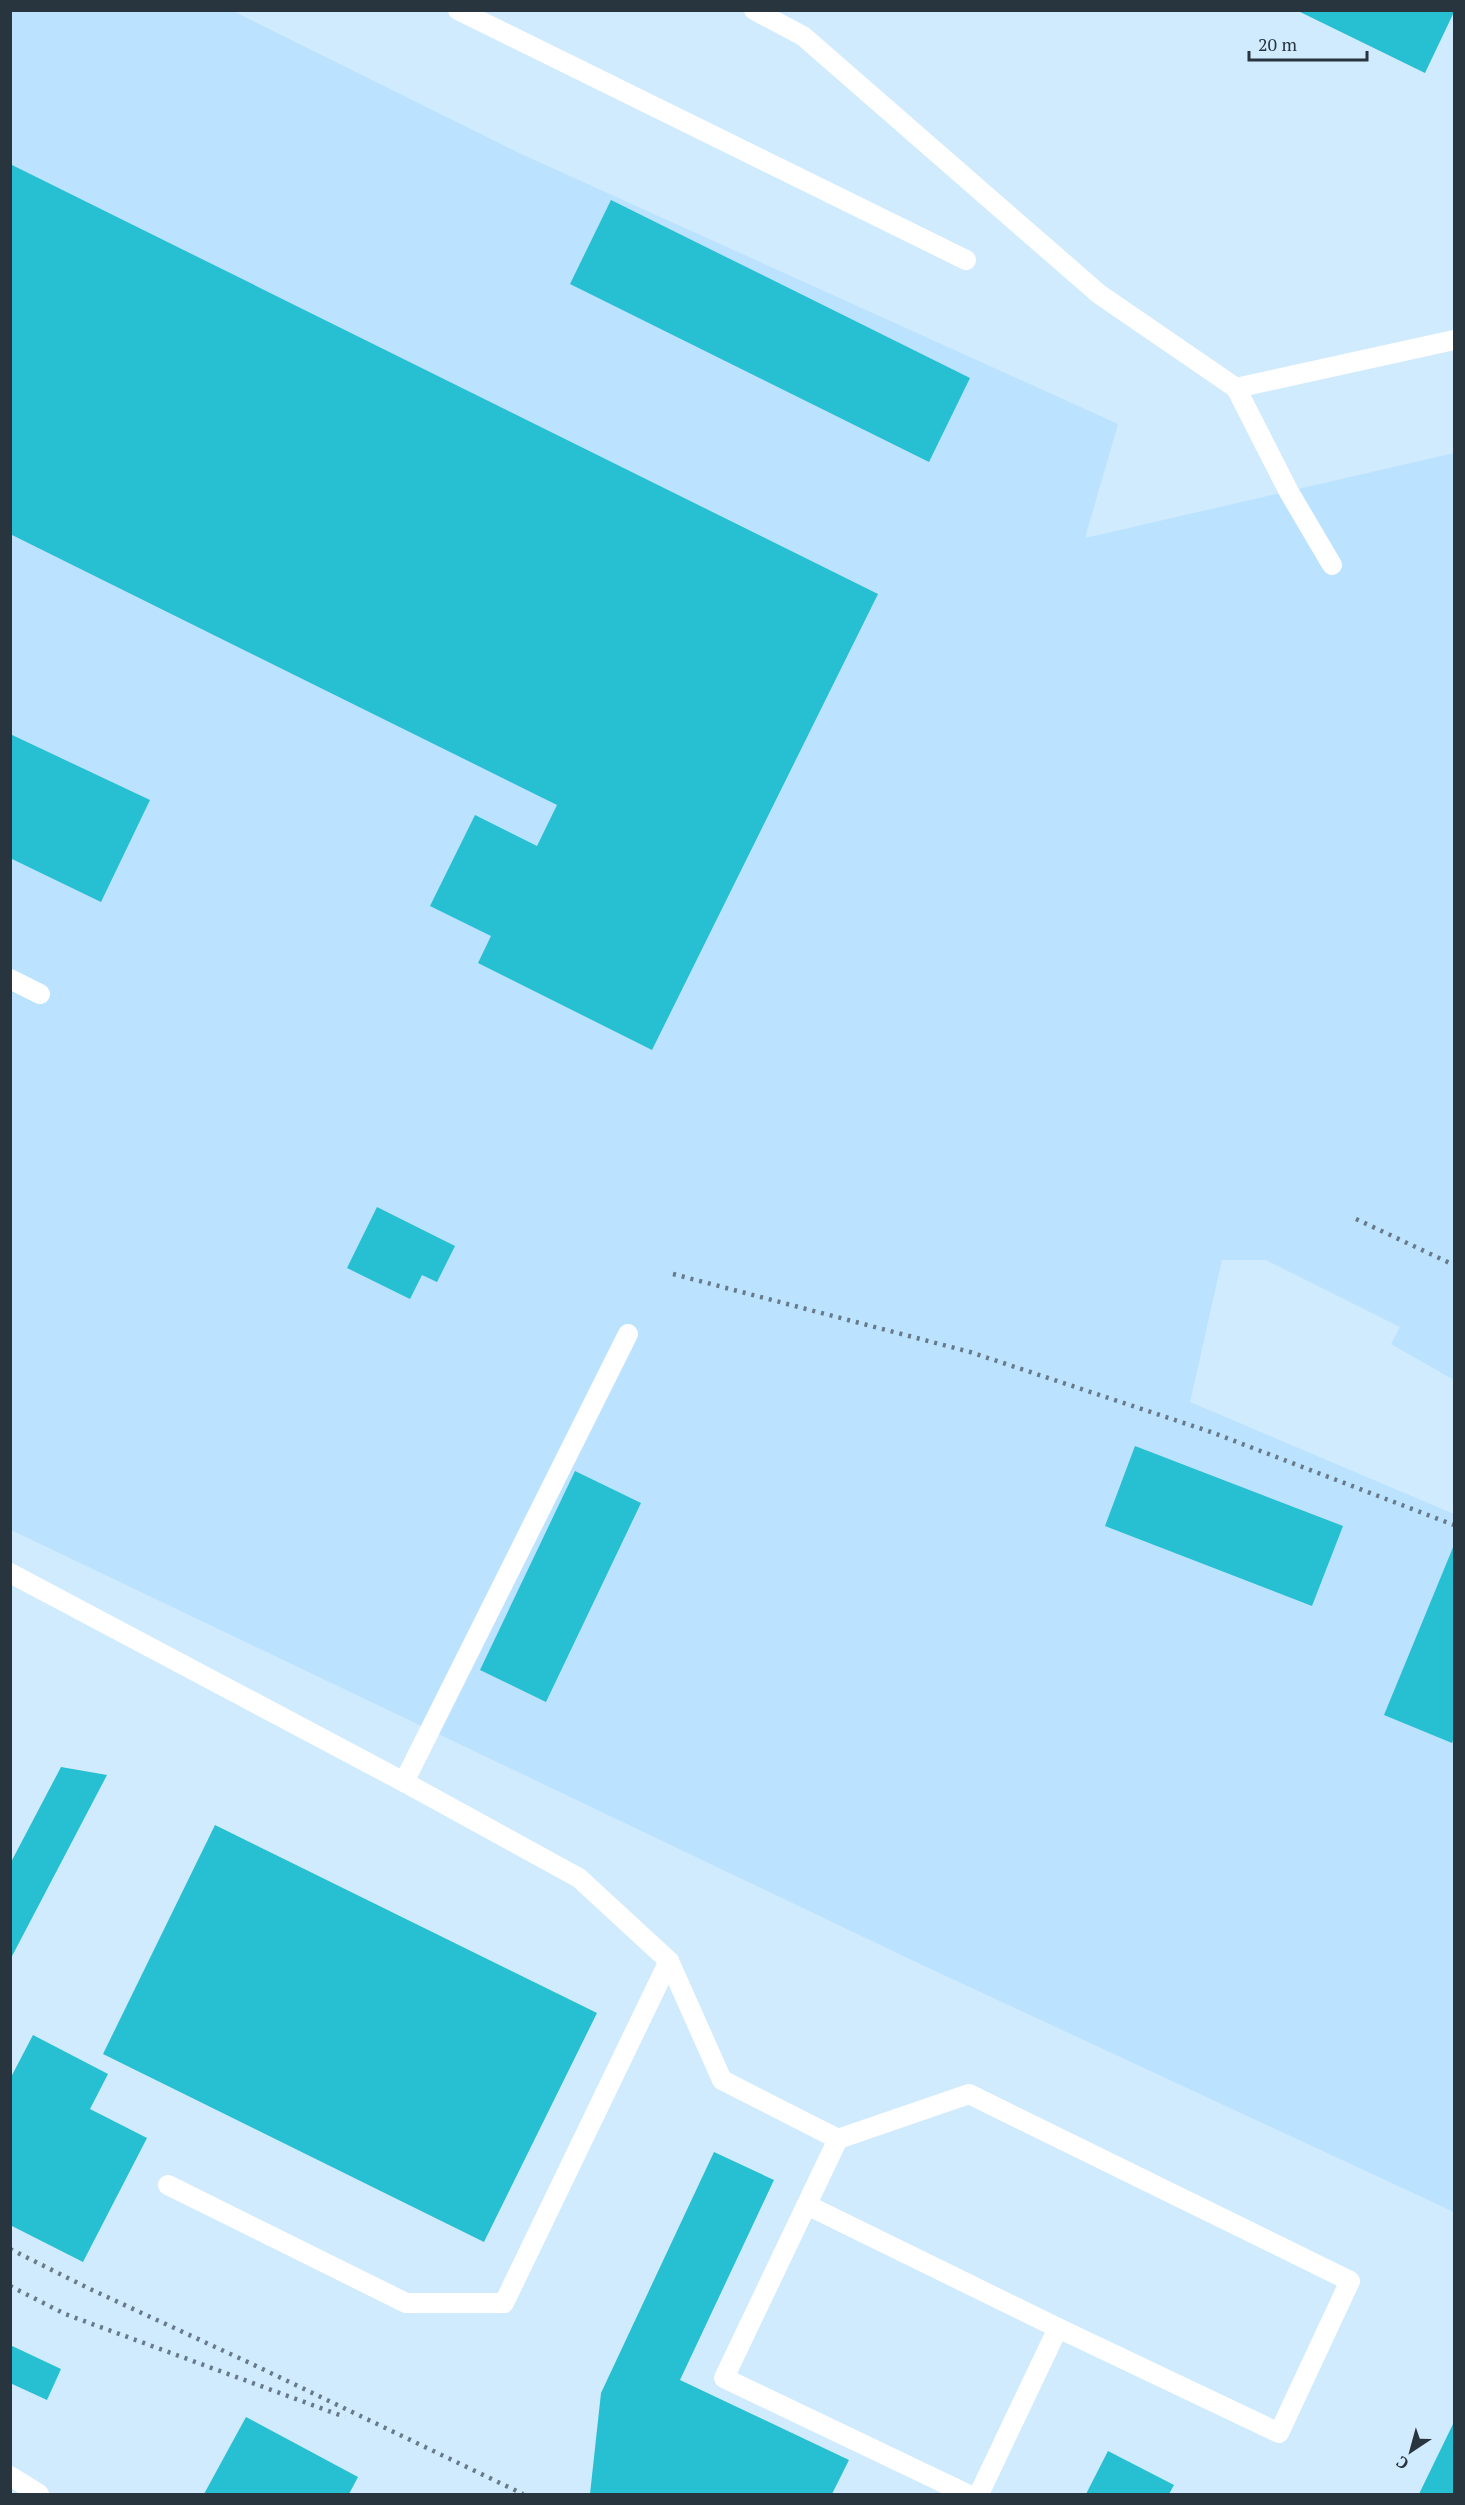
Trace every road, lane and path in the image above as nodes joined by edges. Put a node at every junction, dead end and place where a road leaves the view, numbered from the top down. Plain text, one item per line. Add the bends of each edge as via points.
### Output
1 (458, 10) edge
2 (754, 10) edge
3 (966, 260) dead end
4 (1455, 340) edge
5 (1236, 388) junction
6 (1332, 566) dead end
7 (10, 979) edge
8 (40, 994) dead end
9 (628, 1334) dead end
10 (10, 1573) edge
11 (404, 1782) junction
12 (669, 1961) junction
13 (838, 2139) junction
14 (168, 2185) dead end
15 (807, 2205) junction
16 (1058, 2328) junction
17 (10, 2476) edge
18 (39, 2494) edge
19 (967, 2494) edge
20 (979, 2494) edge

1 - 3 lane
2 - 5 lane via 803,36 1100,294
4 - 5 lane
5 - 6 lane
7 - 8 lane
9 - 11 lane
10 - 11 lane
11 - 12 lane via 579,1878
12 - 13 lane via 722,2080
12 - 14 lane via 504,2303 406,2303
13 - 15 lane
13 - 16 lane via 969,2094 1350,2281 1279,2433
15 - 16 lane
15 - 19 lane via 724,2378
16 - 20 lane
17 - 18 lane

